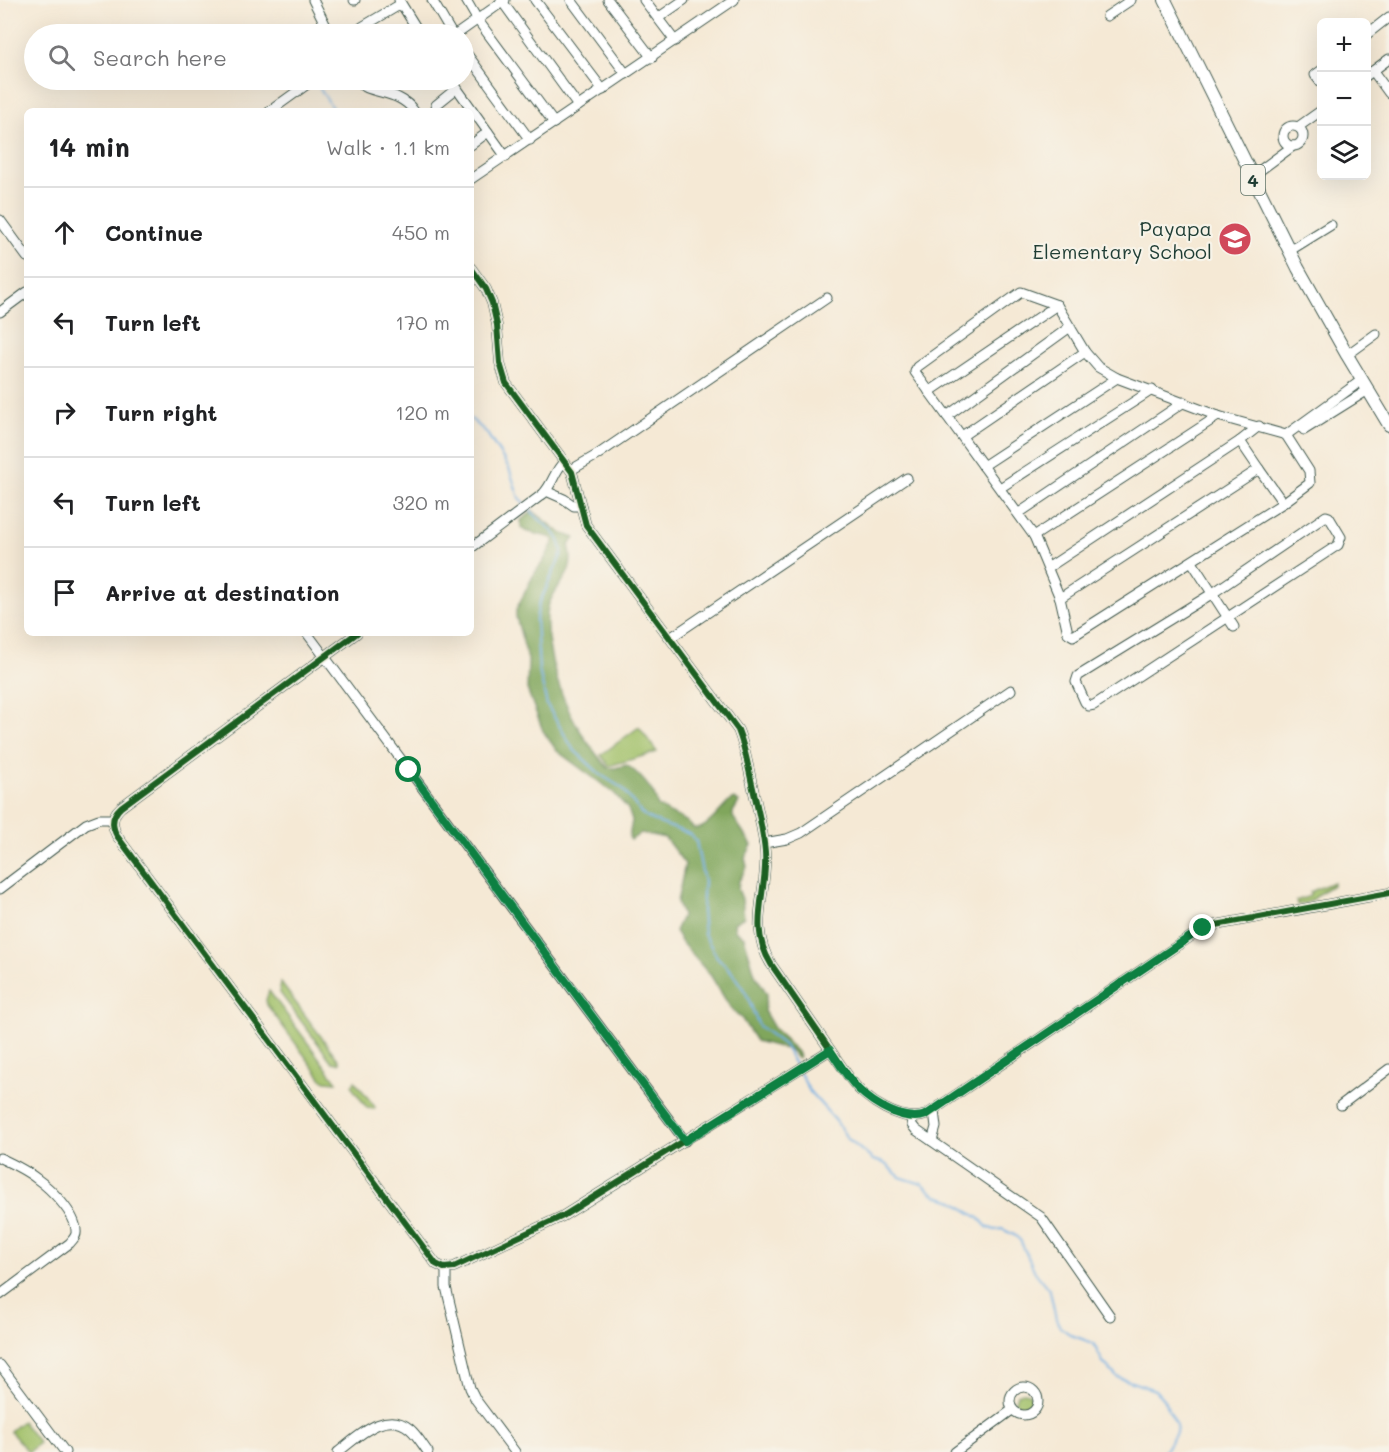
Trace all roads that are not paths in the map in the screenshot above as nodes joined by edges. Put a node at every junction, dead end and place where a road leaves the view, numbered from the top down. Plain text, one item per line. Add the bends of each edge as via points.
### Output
1 (313, 0) edge
2 (432, 0) edge
3 (465, 0) edge
4 (535, 0) edge
5 (571, 0) edge
6 (608, 0) edge
7 (644, 0) edge
8 (684, 0) edge
9 (734, 0) edge
10 (1131, 0) edge
11 (1165, 0) edge
12 (503, 1) edge
13 (400, 2) edge
14 (1107, 16) dead end
15 (1389, 17) edge
16 (658, 18) junction
17 (477, 19) junction
18 (325, 24) edge
19 (367, 24) edge
20 (414, 24) edge
21 (446, 24) edge
22 (470, 24) edge
23 (1371, 31) edge
24 (675, 41) junction
25 (652, 58) junction
26 (1389, 59) edge
27 (474, 64) edge
28 (1371, 72) edge
29 (626, 74) junction
30 (1371, 74) edge
31 (299, 90) edge
32 (376, 90) edge
33 (455, 90) edge
34 (458, 90) edge
35 (603, 90) junction
36 (1389, 93) edge
37 (436, 105) dead end
38 (578, 106) junction
39 (274, 108) edge
40 (412, 108) edge
41 (470, 108) edge
42 (474, 114) edge
43 (1317, 114) edge
44 (554, 123) junction
45 (1298, 127) junction
46 (488, 132) junction
47 (530, 140) junction
48 (474, 142) edge
49 (1293, 146) junction
50 (506, 157) junction
51 (474, 177) edge
52 (1251, 177) junction
53 (0, 220) edge
54 (1331, 225) dead end
55 (1289, 251) junction
56 (24, 253) edge
57 (474, 272) edge
58 (24, 294) edge
59 (828, 298) dead end
60 (1056, 305) junction
61 (0, 312) edge
62 (1070, 327) junction
63 (1376, 334) dead end
64 (1085, 352) junction
65 (1347, 355) junction
66 (1117, 378) junction
67 (1365, 385) junction
68 (1152, 390) junction
69 (929, 392) junction
70 (1184, 402) junction
71 (947, 416) junction
72 (1218, 417) junction
73 (1389, 425) edge
74 (1259, 426) junction
75 (962, 436) junction
76 (1288, 438) junction
77 (1240, 441) junction
78 (564, 462) junction
79 (983, 466) junction
80 (1259, 469) junction
81 (571, 470) junction
82 (907, 478) dead end
83 (1000, 488) junction
84 (546, 491) junction
85 (1283, 503) junction
86 (581, 506) junction
87 (1019, 513) junction
88 (1034, 536) junction
89 (474, 546) edge
90 (1191, 562) junction
91 (1048, 567) junction
92 (1213, 593) junction
93 (1060, 598) junction
94 (1228, 617) junction
95 (1234, 627) dead end
96 (309, 636) edge
97 (353, 636) edge
98 (670, 638) junction
99 (325, 657) junction
100 (1011, 690) dead end
101 (113, 819) junction
102 (764, 843) junction
103 (0, 889) edge
104 (1389, 893) edge
105 (830, 1050) junction
106 (1389, 1070) edge
107 (1341, 1106) dead end
108 (934, 1111) junction
109 (911, 1118) junction
110 (685, 1141) junction
111 (932, 1141) junction
112 (0, 1158) edge
113 (446, 1268) junction
114 (0, 1294) edge
115 (1110, 1316) dead end
116 (0, 1365) edge
117 (1012, 1410) dead end
118 (65, 1452) edge
119 (338, 1452) edge
120 (428, 1452) edge
121 (515, 1452) edge
122 (955, 1452) edge

1 - 18 street
2 - 21 street
3 - 17 street
4 - 35 street
5 - 29 street
6 - 25 street
7 - 16 street
8 - 16 street
9 - 24 street
10 - 14 street
11 - 52 highway, 4
12 - 17 street
12 - 38 street
13 - 19 street
13 - 20 street
15 - 23 street
16 - 24 street
17 - 22 street
17 - 44 street
24 - 25 street
25 - 29 street
26 - 28 street
27 - 47 street
29 - 35 street
30 - 36 street
31 - 39 street
32 - 40 street via 400,97
33 - 37 street
34 - 41 street
35 - 38 street
38 - 44 street
42 - 46 street
43 - 45 street
44 - 47 street
45 - 49 street via 1303,139
45 - 49 street via 1290,126 1283,134 1284,141
46 - 48 street
46 - 50 street
47 - 50 street
49 - 52 street
50 - 51 street
52 - 55 highway, 4
53 - 56 street
54 - 55 street
55 - 65 highway, 4
57 - 78 street via 494,307 500,363 508,386
58 - 61 street
59 - 81 street
60 - 62 street
60 - 69 street
60 - 69 street via 1021,292 917,367 916,374
62 - 64 street
62 - 71 street
63 - 65 street
64 - 66 street via 1098,367
64 - 75 street
65 - 67 highway, 4
66 - 68 street
66 - 79 street
67 - 73 highway, 4
67 - 76 street
68 - 70 street
68 - 83 street
69 - 71 street
70 - 72 street
70 - 87 street
71 - 75 street
72 - 74 street
72 - 88 street
74 - 76 street
74 - 77 street
75 - 79 street
76 - 85 street via 1309,471 1310,483
77 - 80 street
77 - 91 street
78 - 81 street
78 - 84 street
79 - 83 street
80 - 85 street
80 - 93 street
81 - 86 street
82 - 98 street
83 - 87 street
84 - 86 street
84 - 89 street
85 - 90 street
86 - 98 street via 588,529
87 - 88 street
88 - 91 street
90 - 92 street
90 - 93 street via 1076,635 1068,633
91 - 93 street
92 - 94 street
92 - 94 street via 1329,517 1341,537 1338,544
92 - 94 street via 1078,676 1076,682 1085,702 1094,705
94 - 95 street
96 - 99 street
97 - 99 street
98 - 102 street via 738,730
99 - 101 street via 121,807
99 - 110 street
100 - 102 street via 801,833
101 - 103 street via 86,824
101 - 113 street via 115,833 433,1260
102 - 105 street via 765,870 758,917 760,942
104 - 108 street via 1205,927
105 - 109 street via 861,1092
105 - 110 street
106 - 107 street
108 - 109 street
108 - 111 street via 936,1127
109 - 111 street via 914,1128
110 - 113 street via 563,1216
111 - 115 street via 1041,1217
112 - 114 street via 50,1190 68,1211 76,1233 64,1248
113 - 121 street via 446,1287 470,1388
116 - 118 street
117 - 122 street
119 - 120 street via 370,1428 390,1422 409,1429

